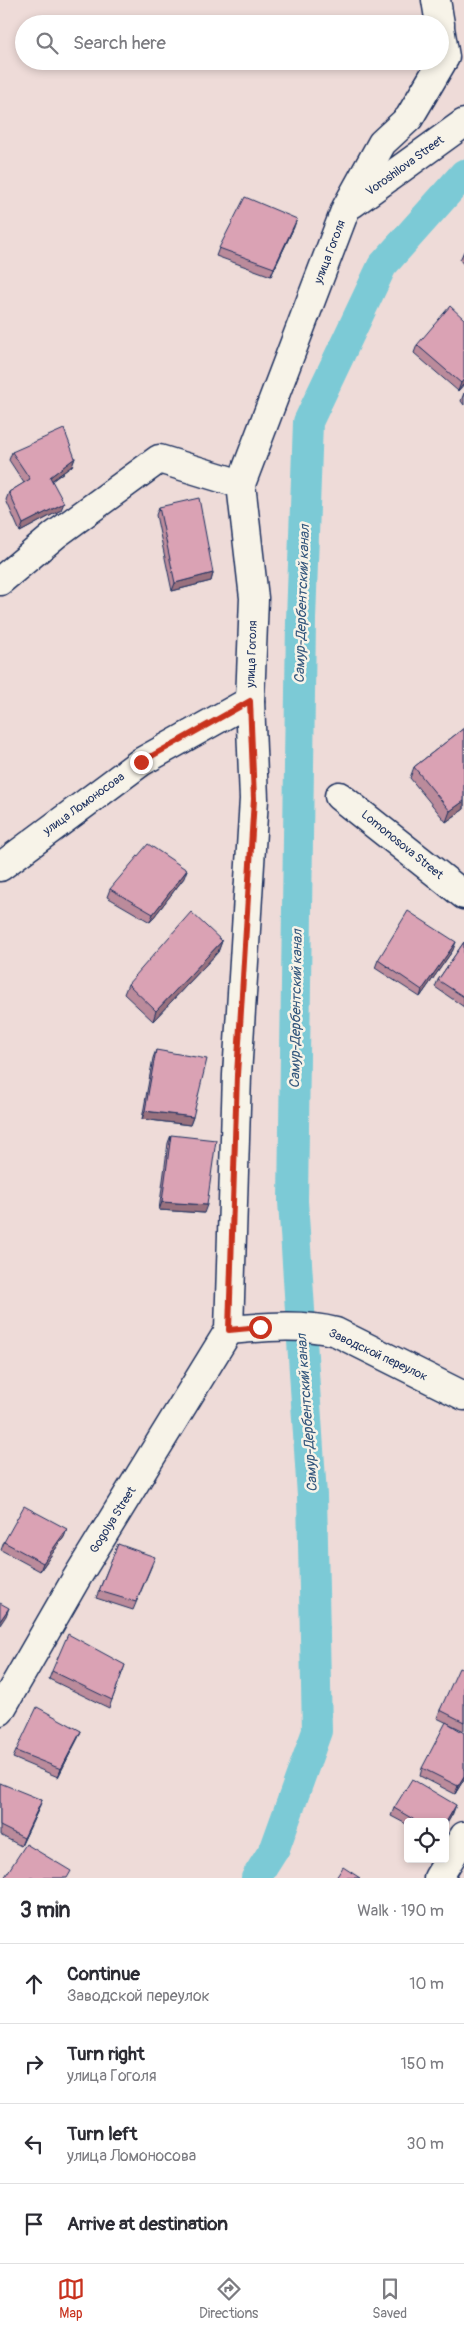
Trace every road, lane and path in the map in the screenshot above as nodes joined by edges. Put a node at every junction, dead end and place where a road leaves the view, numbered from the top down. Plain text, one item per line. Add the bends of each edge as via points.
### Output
1 (436, 0) edge
2 (438, 15) edge
3 (438, 70) edge
4 (464, 123) edge
5 (346, 208) junction
6 (241, 484) junction
7 (0, 581) edge
8 (250, 701) junction
9 (339, 796) dead end
10 (0, 867) edge
11 (464, 895) edge
12 (229, 1330) junction
13 (464, 1396) edge
14 (0, 1710) edge
15 (464, 1836) edge
16 (438, 1878) edge

1 - 2 street
3 - 5 street, улица Гоголя via 409,118 382,143
4 - 5 street, Voroshilova Street
5 - 6 street, улица Гоголя
6 - 7 street via 159,459 55,535
6 - 8 street, улица Гоголя via 254,598
8 - 10 street, улица Ломоносова via 141,762
8 - 12 street, улица Гоголя via 254,799 237,1075
9 - 11 street, Lomonosova Street
12 - 13 street, Заводской переулок via 318,1327 336,1332
12 - 14 street, Gogolya Street via 76,1579
15 - 16 street

